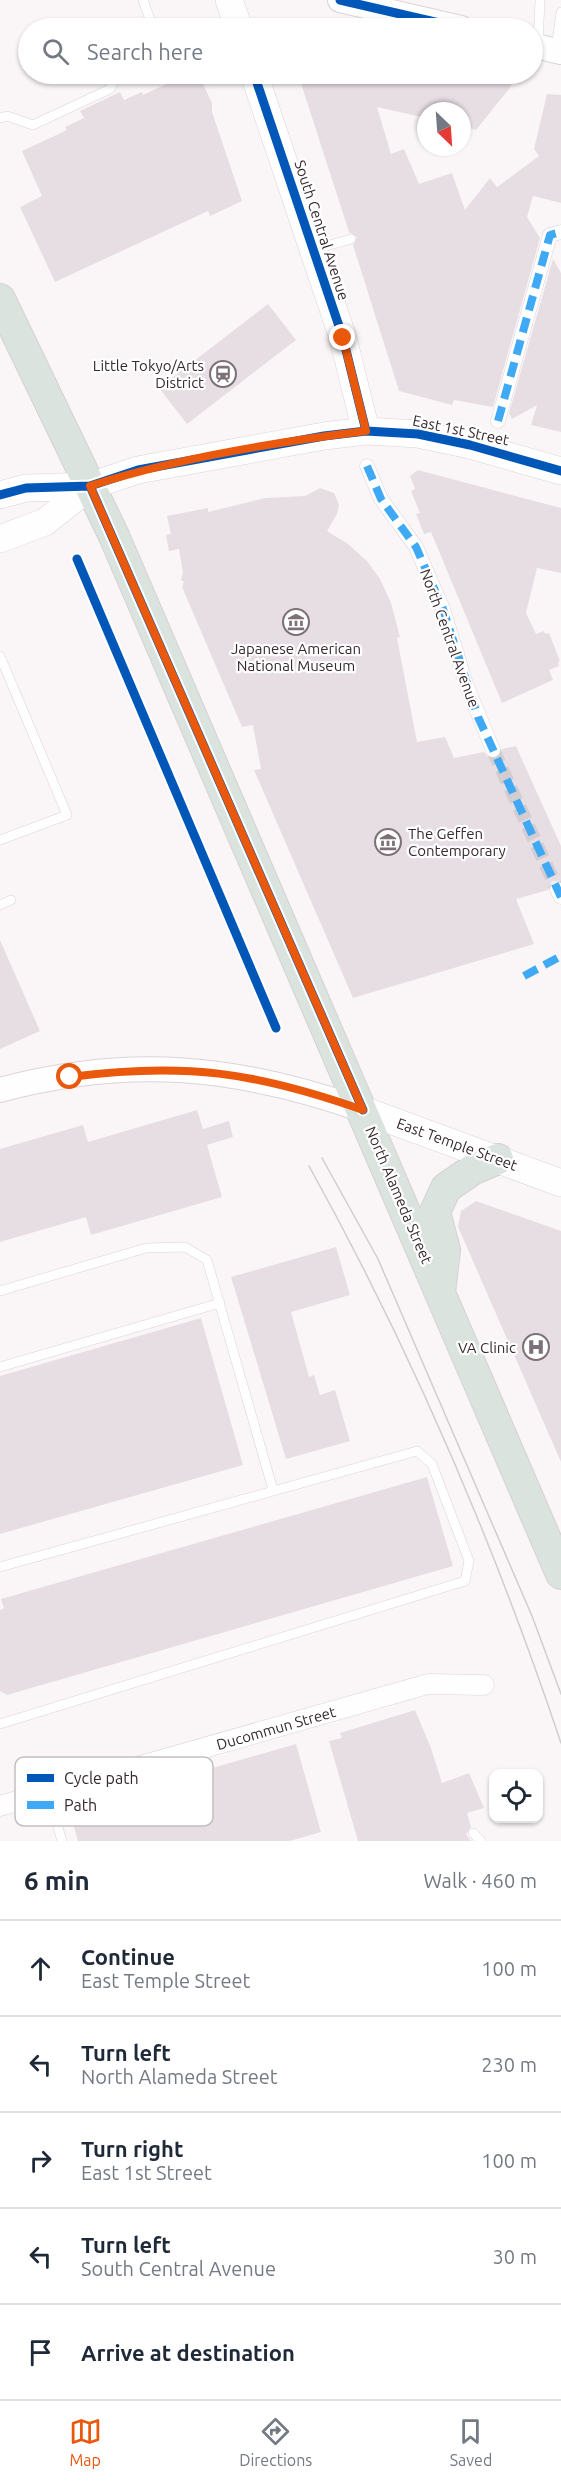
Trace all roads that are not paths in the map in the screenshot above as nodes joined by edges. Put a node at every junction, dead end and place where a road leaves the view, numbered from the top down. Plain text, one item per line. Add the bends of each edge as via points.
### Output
1 (143, 0) edge
2 (229, 0) edge
3 (340, 0) edge
4 (540, 0) edge
5 (561, 12) edge
6 (149, 18) edge
7 (235, 18) edge
8 (418, 18) edge
9 (543, 18) edge
10 (543, 21) edge
11 (547, 49) edge
12 (113, 84) edge
13 (257, 84) edge
14 (3, 117) edge
15 (561, 232) edge
16 (351, 239) dead end
17 (313, 250) junction
18 (0, 298) edge
19 (498, 421) dead end
20 (366, 431) junction
21 (367, 466) dead end
22 (561, 471) edge
23 (90, 486) junction
24 (0, 495) edge
25 (0, 539) edge
26 (0, 656) edge
27 (493, 750) tunnel mouth
28 (0, 840) edge
29 (11, 900) dead end
30 (0, 905) edge
31 (0, 1090) edge
32 (363, 1110) junction
33 (498, 1159) junction
34 (561, 1183) edge
35 (0, 1291) edge
36 (440, 1292) junction
37 (220, 1303) junction
38 (0, 1367) edge
39 (273, 1490) junction
40 (0, 1568) edge
41 (561, 1574) edge
42 (484, 1685) dead end
43 (0, 1725) edge
44 (174, 1757) edge
45 (15, 1802) edge
46 (0, 1806) edge
47 (58, 1826) edge
48 (473, 1833) dead end
49 (63, 1841) edge
50 (481, 1841) edge

1 - 6 lane
2 - 7 main road
3 - 8 street
4 - 9 lane
5 - 11 lane
10 - 11 lane
12 - 14 lane via 110,89 33,125
13 - 17 main road, South Central Avenue
15 - 19 street via 550,235
16 - 17 lane
17 - 20 main road, South Central Avenue via 355,377
18 - 23 main road, North Alameda Street
20 - 22 main road, East 1st Street via 418,434
20 - 23 main road, East 1st Street via 138,470
21 - 27 street, North Central Avenue via 381,499 416,547 443,609 466,684
23 - 24 main road, East 1st Street via 26,488
23 - 25 main road, East 1st Street via 45,522
23 - 32 main road, North Alameda Street
26 - 28 lane via 67,815
29 - 30 lane
31 - 32 street, East Temple Street via 100,1073 164,1068 207,1071 304,1089
32 - 33 main road, East Temple Street
32 - 36 main road, North Alameda Street
33 - 34 main road, East Temple Street
33 - 36 main road via 463,1175 446,1188 435,1212 445,1250
35 - 37 lane via 146,1248 185,1247 207,1260
36 - 41 main road, North Alameda Street
37 - 38 lane
37 - 39 lane
39 - 40 lane
39 - 43 lane via 417,1451 432,1464 469,1561 465,1581
42 - 44 street, Ducommun Street via 428,1684
45 - 46 street, Ducommun Street
47 - 49 lane
48 - 50 lane

